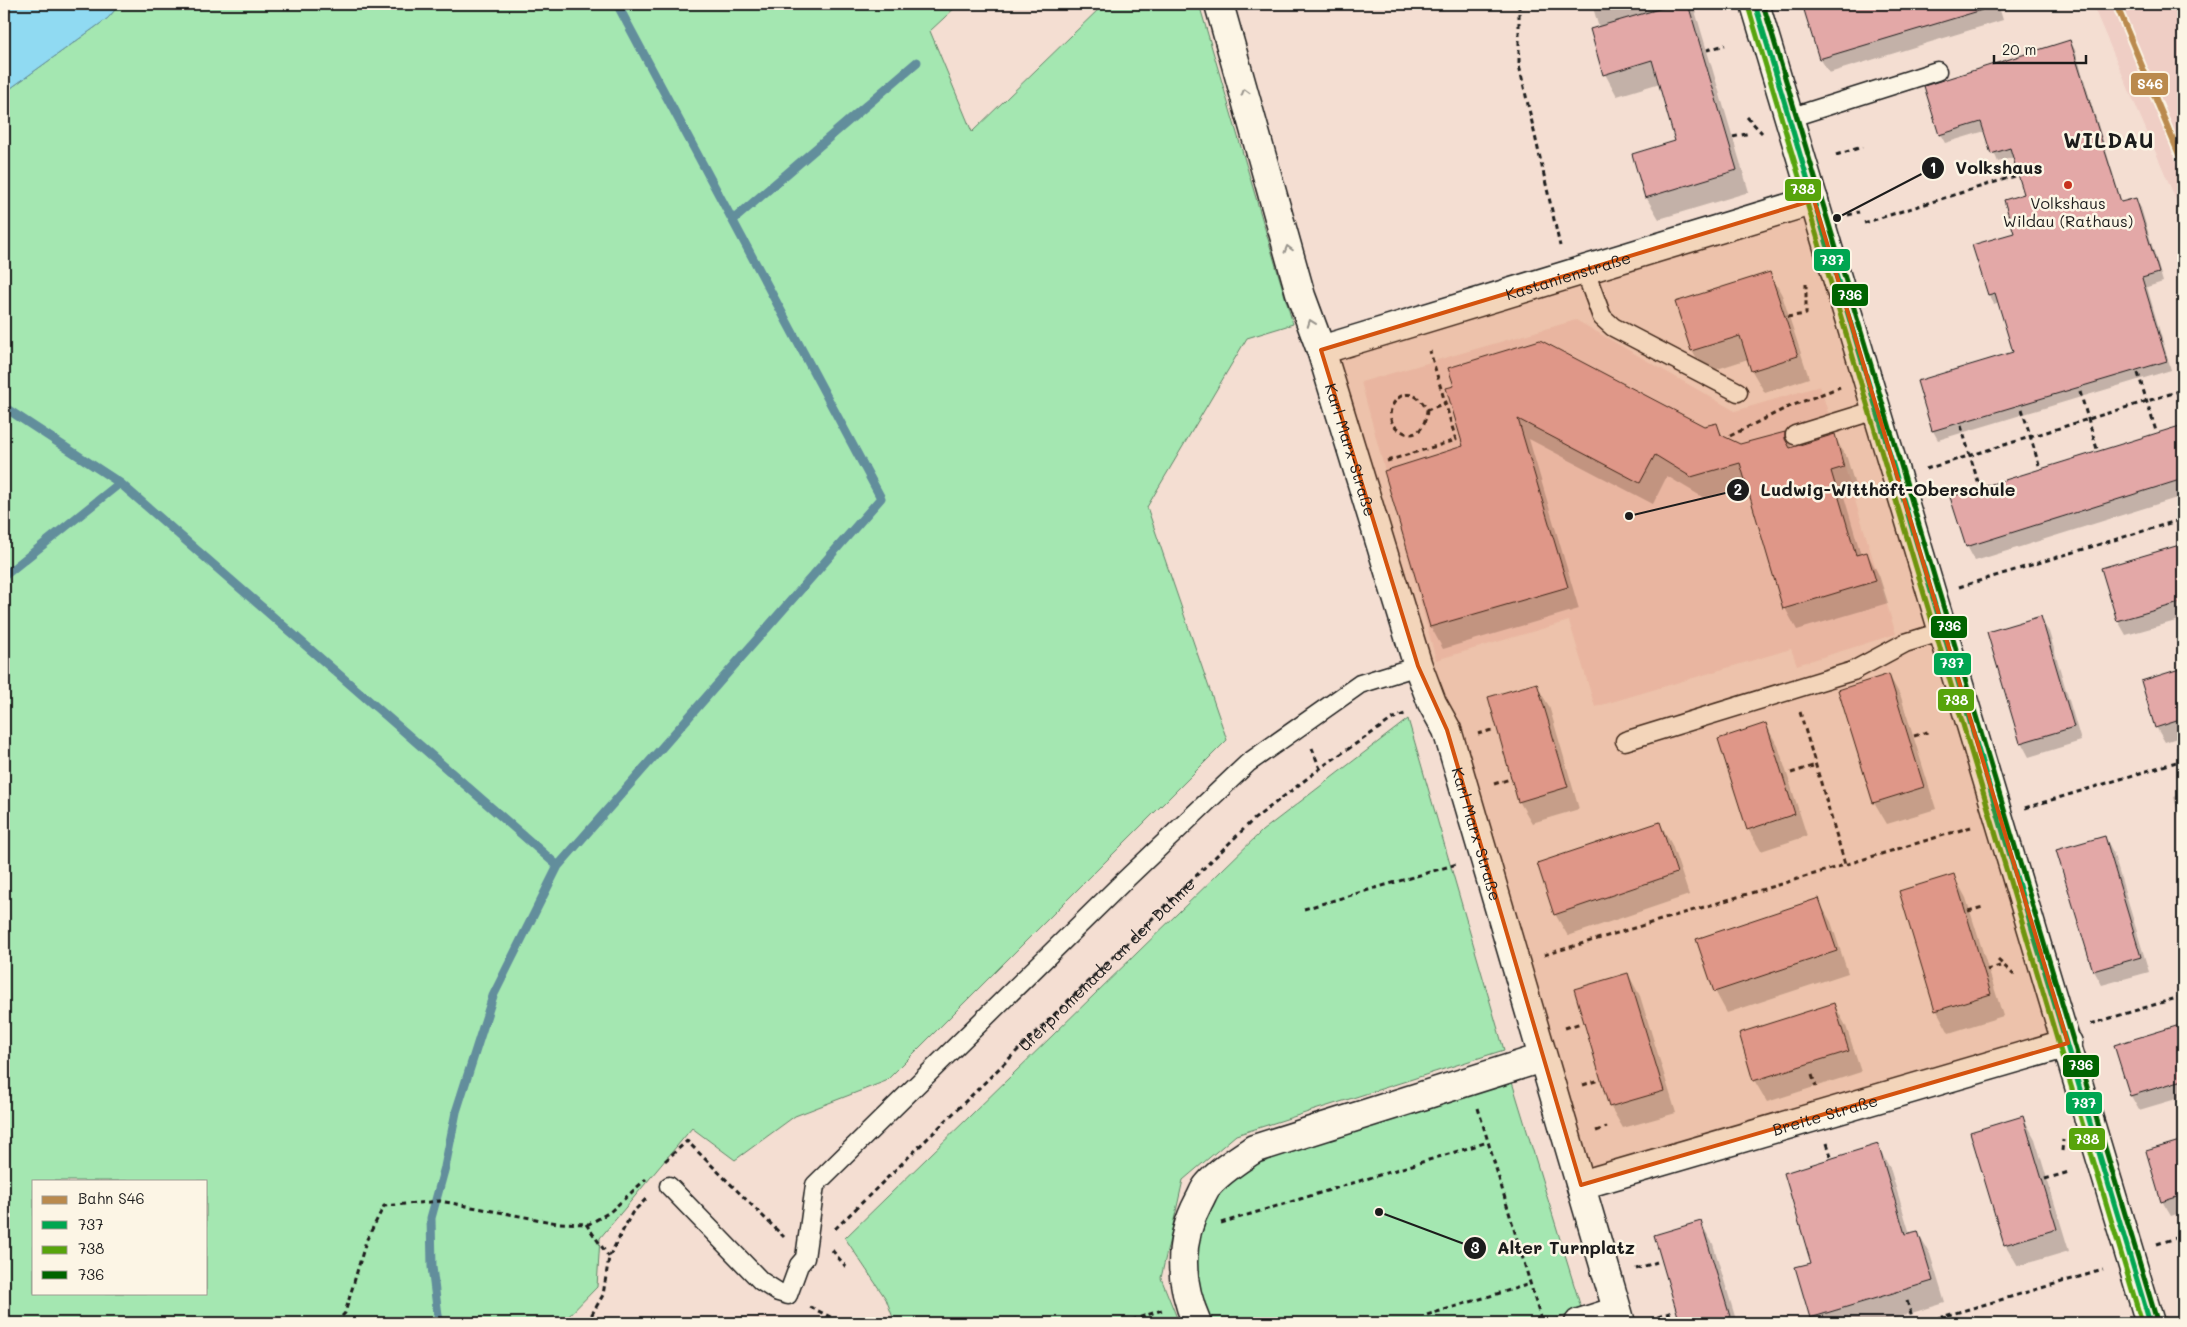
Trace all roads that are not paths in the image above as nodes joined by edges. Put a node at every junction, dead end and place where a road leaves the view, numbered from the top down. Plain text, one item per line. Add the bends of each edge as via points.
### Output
1 (1219, 4) edge
2 (1755, 4) edge
3 (1937, 71) dead end
4 (1789, 118) junction
5 (1814, 200) junction
6 (1576, 274) junction
7 (1321, 350) junction
8 (1738, 392) dead end
9 (1876, 410) junction
10 (1795, 435) dead end
11 (1944, 632) junction
12 (1418, 666) junction
13 (1624, 741) dead end
14 (2066, 1038) junction
15 (1542, 1058) junction
16 (1581, 1185) junction
17 (670, 1186) road end
18 (1627, 1319) edge
19 (1197, 1323) edge
20 (1579, 1323) edge
21 (2150, 1323) edge

7 -> 1 street, Karl-Marx-Straße via 1301,296
2 - 4 street
3 - 4 lane
4 - 5 street
5 - 6 street, Kastanienstraße
5 - 9 street
6 - 7 street, Kastanienstraße
6 - 8 lane via 1602,316 1613,327
7 - 12 street, Karl-Marx-Straße
9 - 10 lane
9 - 11 street
11 - 13 lane via 1881,654 1853,671
11 - 14 street
12 - 15 street, Karl-Marx-Straße via 1432,703 1447,730
12 - 17 lane via 1360,684 1248,763 815,1185 805,1258 799,1265 788,1295 761,1281
14 - 16 street, Breite Straße
14 - 21 street
15 - 16 street, Karl-Marx-Straße
15 - 19 street via 1254,1149 1213,1180 1194,1212 1183,1242 1184,1281
16 - 18 street, Karl-Marx-Straße
18 - 20 street

